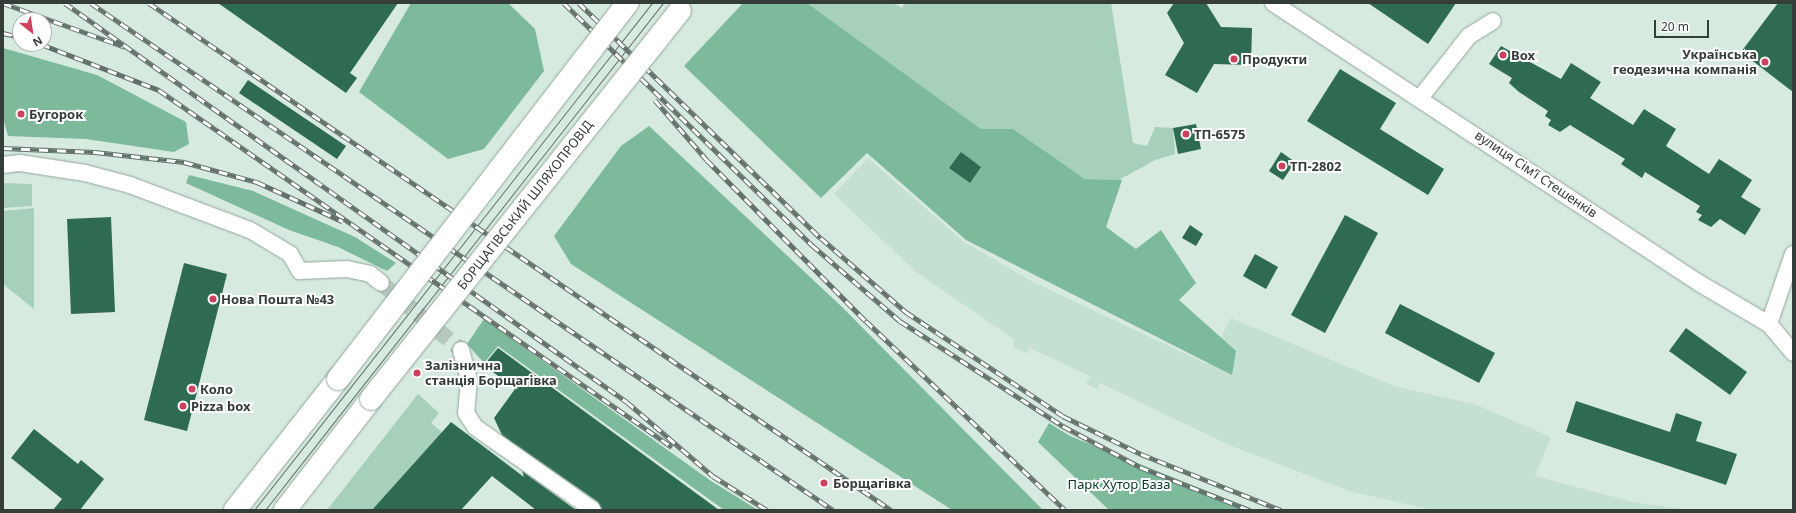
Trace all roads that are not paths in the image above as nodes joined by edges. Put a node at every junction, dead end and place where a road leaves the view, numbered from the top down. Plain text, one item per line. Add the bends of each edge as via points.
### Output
1 (628, 3) edge
2 (1273, 3) edge
3 (683, 7) edge
4 (1493, 21) dead end
5 (1420, 98) junction
6 (3, 165) edge
7 (1793, 254) edge
8 (381, 283) tunnel mouth
9 (1769, 324) junction
10 (461, 350) tunnel mouth
11 (1793, 353) edge
12 (235, 510) edge
13 (285, 510) edge
14 (593, 510) edge

1 - 12 main road, bridge
2 - 5 street, вулиця Сімʼї Стешенків
3 - 13 main road, БОРЩАГІВСЬКИЙ ШЛЯХОПРОВІД, bridge
4 - 5 street via 1469,36
5 - 9 street, вулиця Сімʼї Стешенків via 1699,283
6 - 8 street via 20,163 78,172 130,185 250,230 290,254 300,271 347,269 370,274
7 - 9 street
9 - 11 street, вулиця Сімʼї Стешенків
10 - 14 street via 469,380 466,413 475,427

